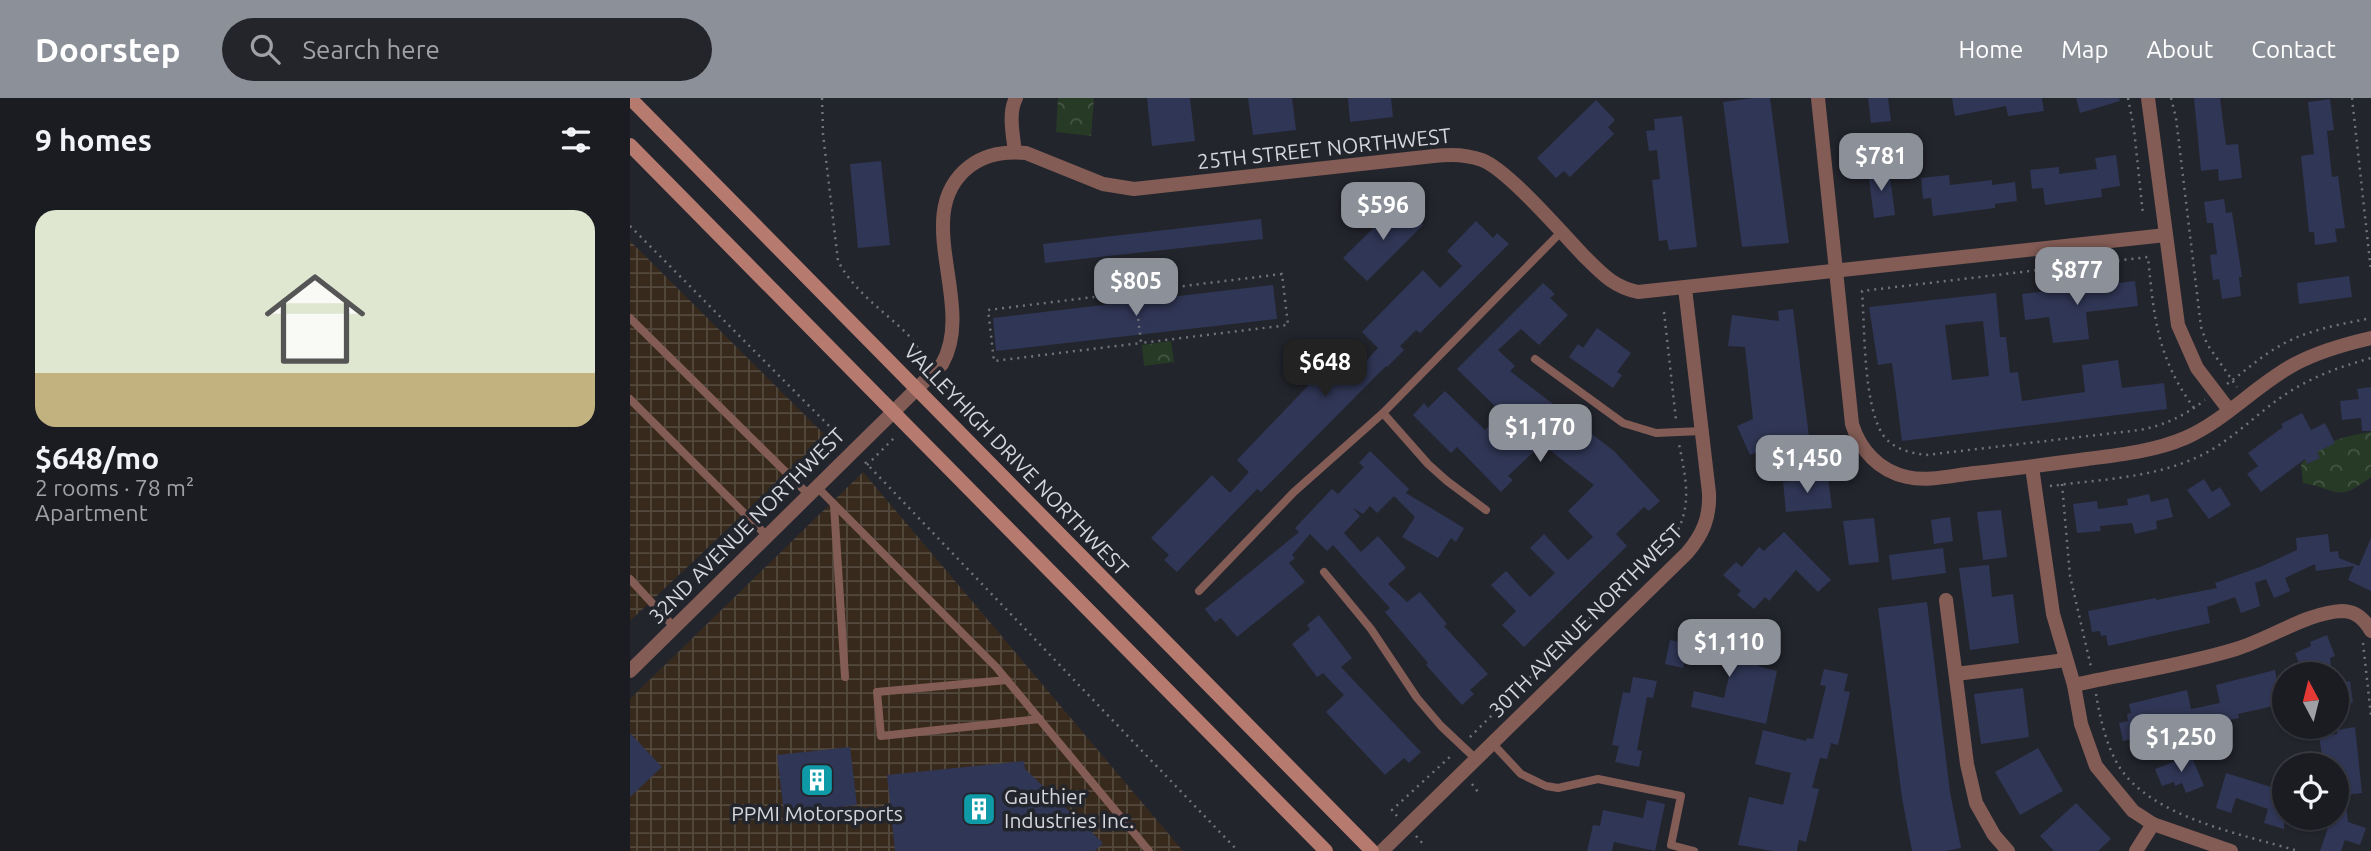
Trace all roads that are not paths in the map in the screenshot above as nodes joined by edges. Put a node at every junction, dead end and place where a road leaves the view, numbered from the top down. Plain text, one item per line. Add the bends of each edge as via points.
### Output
1 (1016, 98) edge
2 (1818, 98) edge
3 (2148, 98) edge
4 (633, 101) edge
5 (630, 145) edge
6 (1015, 152) junction
7 (1561, 232) junction
8 (2166, 235) junction
9 (1837, 271) junction
10 (1685, 288) junction
11 (630, 318) edge
12 (2371, 338) edge
13 (1535, 359) dead end
14 (918, 389) junction
15 (630, 399) edge
16 (2229, 410) junction
17 (894, 412) junction
18 (1383, 413) junction
19 (1702, 431) junction
20 (2032, 467) junction
21 (813, 491) junction
22 (834, 505) junction
23 (1486, 510) dead end
24 (767, 536) junction
25 (1324, 572) dead end
26 (630, 579) edge
27 (1199, 591) dead end
28 (1946, 600) dead end
29 (674, 627) junction
30 (2366, 634) edge
31 (2066, 660) junction
32 (630, 671) edge
33 (1956, 674) junction
34 (845, 677) dead end
35 (1007, 680) junction
36 (2074, 685) junction
37 (1040, 719) junction
38 (1493, 744) junction
39 (1476, 760) junction
40 (2153, 824) junction
41 (1149, 851) edge
42 (1326, 851) edge
43 (1372, 851) edge
44 (1382, 851) edge
45 (1694, 851) edge
46 (2008, 851) edge
47 (2136, 851) edge
48 (2231, 851) edge

1 - 6 street via 1012,120
2 - 9 street
3 - 8 street
4 - 14 main road, VALLEYHIGH DRIVE NORTHWEST
5 - 17 main road
6 - 7 street, 25TH STREET NORTHWEST via 1039,156 1103,184 1134,190 1458,154 1495,167
6 - 14 street, 25TH STREET NORTHWEST via 978,160 958,177 946,197 943,222 952,340 942,364
7 - 10 street, 25TH STREET NORTHWEST via 1613,284 1650,292
7 - 18 lane
8 - 9 street, 25TH STREET NORTHWEST
8 - 16 street via 2181,335 2197,368
9 - 10 street, 25TH STREET NORTHWEST
9 - 20 street via 1852,424 1875,462 1894,473 1917,478
10 - 19 street, 30TH AVENUE NORTHWEST
11 - 21 lane via 774,462
12 - 16 street via 2294,364
13 - 19 lane via 1623,423 1642,431
14 - 17 street, 25TH STREET NORTHWEST
14 - 43 main road, VALLEYHIGH DRIVE NORTHWEST
15 - 24 lane
16 - 20 street via 2199,431 2164,445
17 - 21 street, 32ND AVENUE NORTHWEST
17 - 42 main road
18 - 23 lane via 1437,472
18 - 27 lane via 1294,492
19 - 38 street, 30TH AVENUE NORTHWEST via 1710,505 1697,542
20 - 31 street via 2049,591
21 - 22 lane
21 - 24 street, 32ND AVENUE NORTHWEST
22 - 34 lane
22 - 35 lane
24 - 29 street, 32ND AVENUE NORTHWEST
25 - 39 lane via 1371,629 1417,698
26 - 29 lane
28 - 33 street
29 - 32 street, 32ND AVENUE NORTHWEST
30 - 36 street via 2360,616 2332,612 2237,649
31 - 33 street
31 - 36 street
33 - 46 street via 1976,803
35 - 37 lane
35 - 37 lane via 877,692 881,736
36 - 40 street via 2096,766 2133,811
37 - 41 lane
38 - 39 street, 30TH AVENUE NORTHWEST
38 - 45 lane via 1521,774 1546,786 1558,788 1598,779 1681,796 1671,845
39 - 44 street, 30TH AVENUE NORTHWEST
40 - 47 street
40 - 48 street

